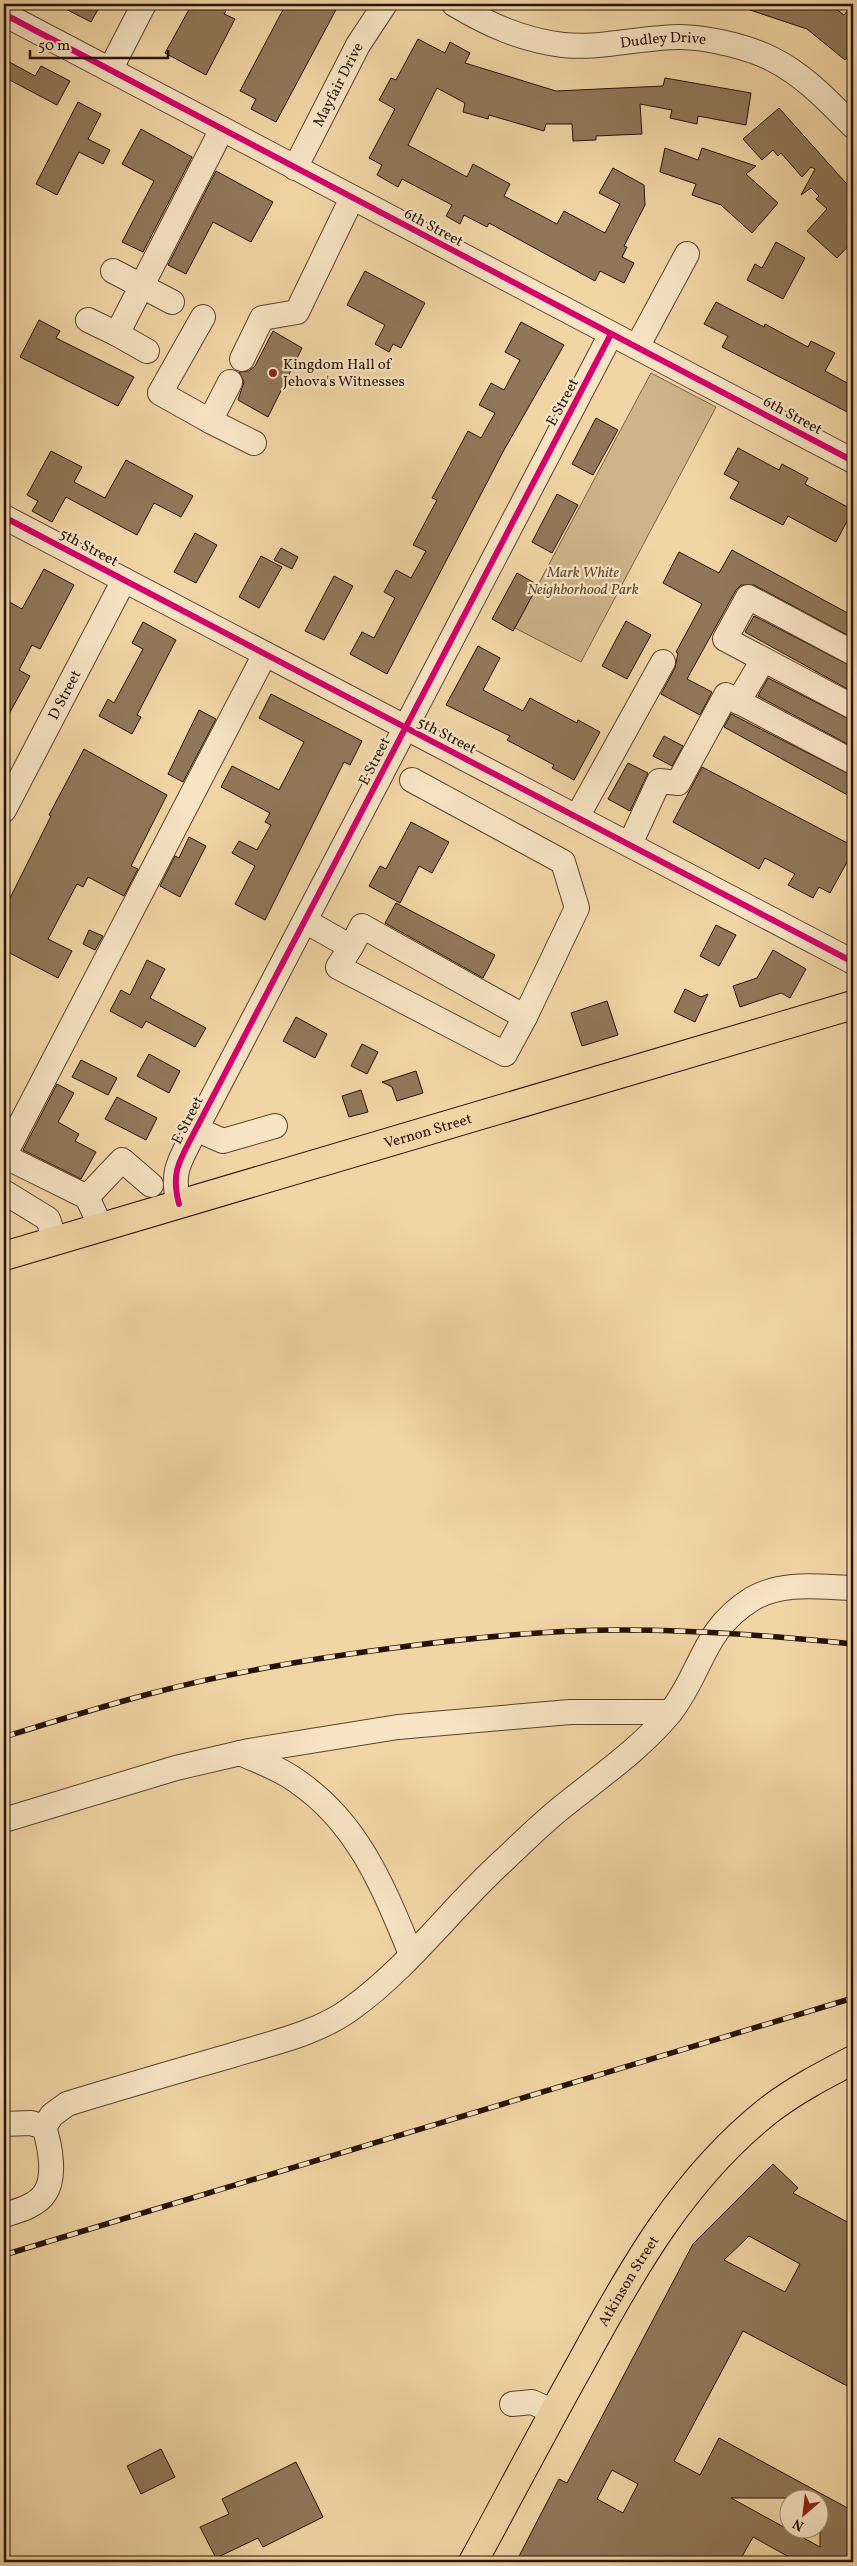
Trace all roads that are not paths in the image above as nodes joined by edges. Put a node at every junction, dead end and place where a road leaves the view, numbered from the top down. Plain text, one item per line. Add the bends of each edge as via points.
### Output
1 (144, 4) edge
2 (385, 4) edge
3 (454, 4) edge
4 (4, 14) edge
5 (110, 70) junction
6 (853, 126) edge
7 (222, 129) junction
8 (295, 168) junction
9 (352, 198) junction
10 (687, 254) dead end
11 (113, 271) dead end
12 (142, 286) junction
13 (172, 302) dead end
14 (203, 317) dead end
15 (88, 320) dead end
16 (117, 334) junction
17 (612, 334) junction
18 (637, 348) junction
19 (147, 351) dead end
20 (242, 359) dead end
21 (230, 382) dead end
22 (210, 421) junction
23 (254, 443) dead end
24 (853, 461) edge
25 (4, 517) edge
26 (124, 580) junction
27 (853, 653) edge
28 (265, 654) junction
29 (763, 660) junction
30 (663, 662) dead end
31 (738, 702) junction
32 (853, 707) edge
33 (405, 728) junction
34 (853, 762) edge
35 (412, 780) dead end
36 (4, 810) edge
37 (577, 817) junction
38 (630, 844) junction
39 (305, 921) junction
40 (351, 947) junction
41 (853, 962) edge
42 (853, 1005) edge
43 (525, 1018) junction
44 (274, 1126) dead end
45 (196, 1129) junction
46 (151, 1185) dead end
47 (4, 1192) edge
48 (87, 1197) junction
49 (179, 1204) junction
50 (101, 1227) junction
51 (55, 1241) junction
52 (4, 1256) edge
53 (853, 1588) edge
54 (670, 1712) junction
55 (240, 1753) junction
56 (4, 1820) edge
57 (411, 1954) junction
58 (853, 2060) edge
59 (4, 2124) edge
60 (44, 2127) junction
61 (4, 2215) edge
62 (512, 2404) dead end
63 (554, 2412) junction
64 (473, 2562) edge

1 - 5 street
2 - 8 street, Mayfair Drive via 358,45
3 - 6 street, Dudley Drive via 487,24 514,34 564,45 682,37 730,45 771,58 810,83
4 - 5 street, 6th Street
5 - 7 street, 6th Street
7 - 8 street, 6th Street
7 - 12 street
8 - 9 street, 6th Street
9 - 17 street, 6th Street
9 - 20 street via 297,312 262,318
10 - 18 street
11 - 12 street
12 - 13 street
12 - 16 street
14 - 22 street via 160,394
15 - 16 street
16 - 19 street
17 - 18 street, 6th Street
17 - 33 street, E Street
18 - 24 street, 6th Street
21 - 22 street
22 - 23 street
25 - 26 street, 5th Street
26 - 28 street, 5th Street
26 - 36 street, D Street
27 - 29 street via 748,597 725,640
28 - 33 street, 5th Street
28 - 48 street via 4,1156
29 - 31 street
29 - 32 street
30 - 37 street
31 - 34 street
31 - 38 street via 726,695 678,783 660,781
33 - 37 street, 5th Street
33 - 39 street, E Street
35 - 43 street via 563,862 577,908
37 - 38 street, 5th Street
38 - 41 street, 5th Street
39 - 40 street
39 - 45 street, E Street
40 - 43 street via 362,926
40 - 43 street via 338,967 505,1054
42 - 49 main road, Vernon Street
44 - 45 street via 223,1141
45 - 49 street, E Street via 175,1174
46 - 48 street via 122,1160
47 - 51 street via 48,1219
48 - 50 street
49 - 50 main road, Vernon Street
50 - 51 main road, Vernon Street
51 - 52 main road, Vernon Street
53 - 54 street via 784,1586 733,1612 713,1634 684,1692
54 - 55 street via 570,1712 398,1727
54 - 57 street via 635,1750 565,1805 501,1863
55 - 56 street via 176,1768
55 - 57 street via 297,1781 316,1795 348,1829 374,1867
57 - 60 street via 351,2010 320,2025 67,2104 52,2115
58 - 63 main road, Atkinson Street via 806,2085 769,2110 730,2144 687,2190 637,2264
59 - 60 street via 31,2123
60 - 61 street via 50,2180 45,2194 30,2206
62 - 63 street via 532,2402
63 - 64 main road, Atkinson Street

